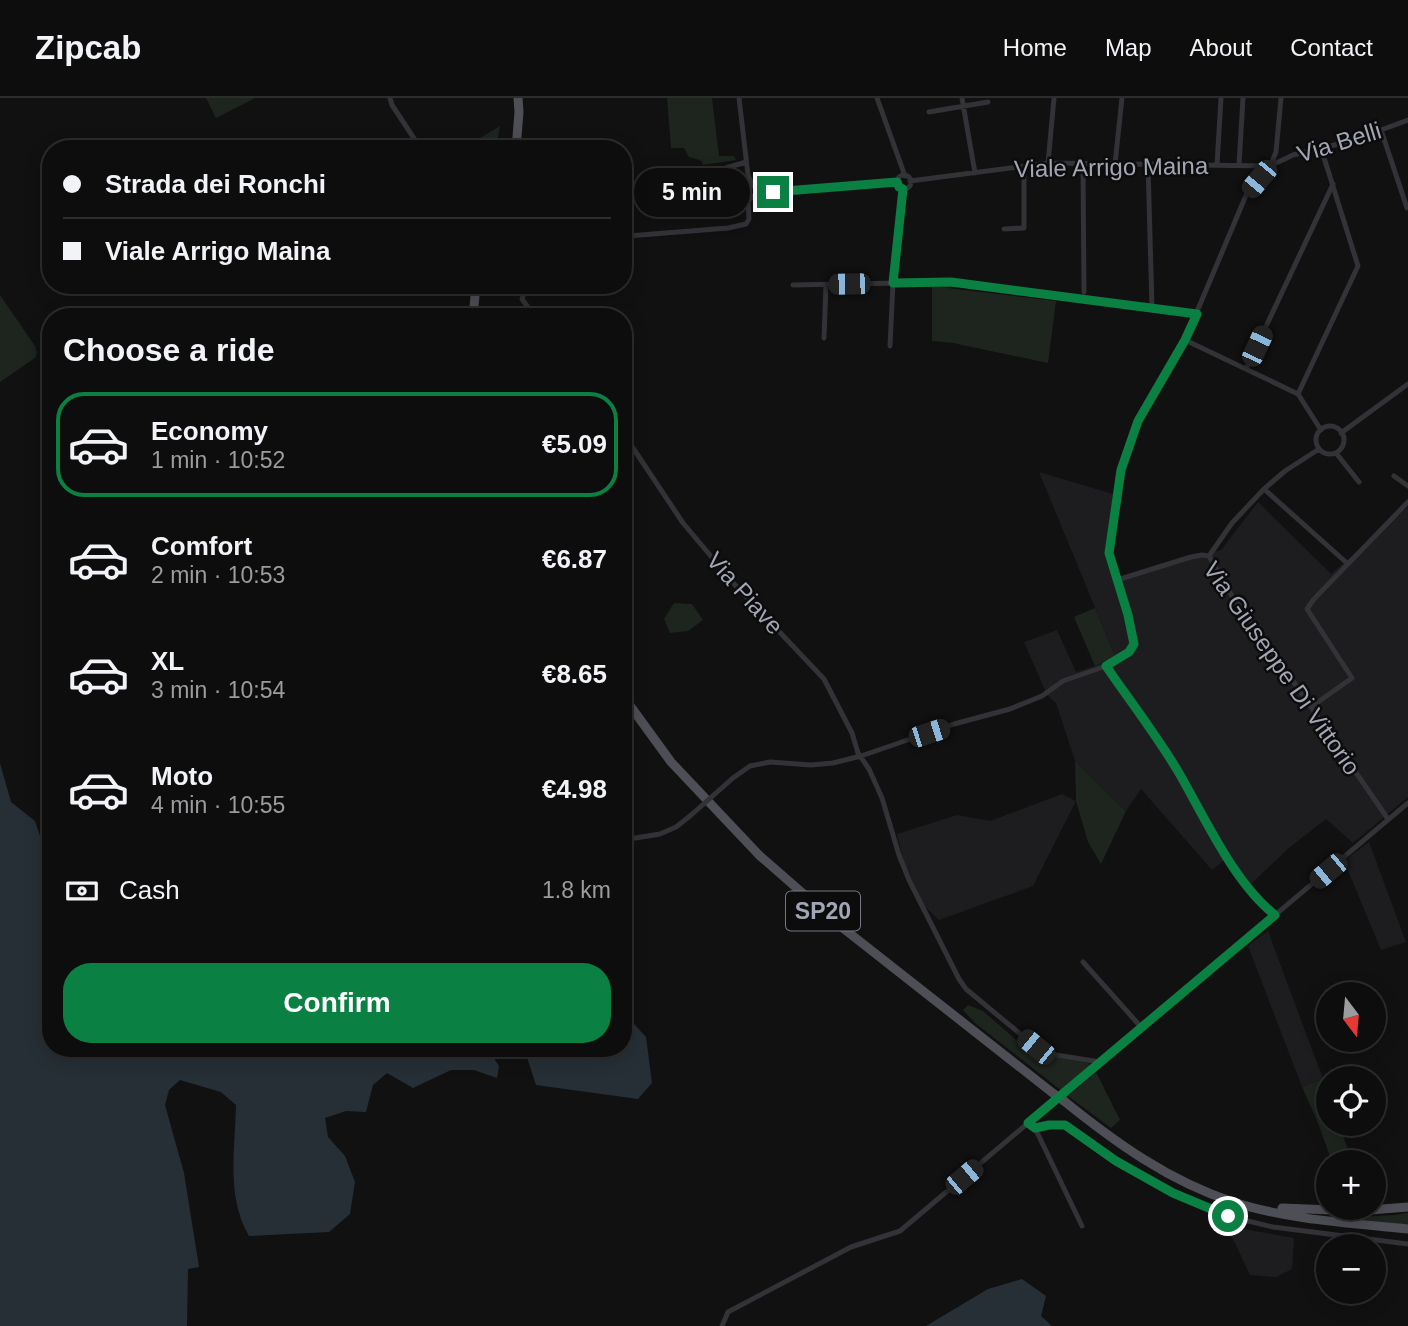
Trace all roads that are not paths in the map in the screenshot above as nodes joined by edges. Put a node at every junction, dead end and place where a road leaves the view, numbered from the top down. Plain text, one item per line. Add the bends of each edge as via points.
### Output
1 (390, 98) edge
2 (519, 98) edge
3 (739, 98) edge
4 (877, 98) edge
5 (961, 98) edge
6 (1054, 98) edge
7 (1122, 98) edge
8 (1221, 98) edge
9 (1244, 98) edge
10 (1281, 98) edge
11 (988, 102) dead end
12 (963, 106) junction
13 (929, 112) dead end
14 (1408, 120) edge
15 (1381, 130) junction
16 (415, 140) edge
17 (517, 140) edge
18 (1321, 148) junction
19 (746, 162) junction
20 (1048, 163) junction
21 (1083, 163) junction
22 (1115, 164) junction
23 (1148, 164) junction
24 (1217, 165) junction
25 (1239, 165) junction
26 (1024, 166) junction
27 (1270, 166) junction
28 (975, 173) junction
29 (908, 178) junction
30 (698, 181) dead end
31 (897, 182) junction
32 (1333, 184) junction
33 (752, 185) junction
34 (903, 189) junction
35 (761, 193) junction
36 (750, 198) junction
37 (720, 201) dead end
38 (1407, 208) edge
39 (1004, 229) dead end
40 (632, 236) edge
41 (893, 283) junction
42 (793, 285) dead end
43 (826, 285) junction
44 (1084, 292) dead end
45 (1152, 308) junction
46 (1197, 314) junction
47 (824, 338) dead end
48 (1185, 340) junction
49 (890, 346) dead end
50 (1246, 369) junction
51 (1408, 384) edge
52 (1298, 394) junction
53 (1321, 429) junction
54 (1342, 433) junction
55 (632, 446) edge
56 (1319, 449) junction
57 (1336, 453) junction
58 (1394, 476) dead end
59 (1359, 482) dead end
60 (1408, 486) edge
61 (1264, 489) junction
62 (1408, 502) edge
63 (1209, 556) junction
64 (1348, 564) junction
65 (1117, 580) junction
66 (1106, 666) junction
67 (1311, 707) junction
68 (632, 708) edge
69 (861, 756) junction
70 (1408, 803) edge
71 (1388, 820) junction
72 (632, 839) edge
73 (1275, 915) junction
74 (1083, 962) dead end
75 (1141, 1027) junction
76 (1100, 1062) junction
77 (1028, 1123) junction
78 (1035, 1128) junction
79 (1249, 1206) junction
80 (1408, 1207) edge
81 (1082, 1226) dead end
82 (1408, 1230) edge
83 (1408, 1244) edge
84 (722, 1326) edge

1 - 16 street
2 - 17 main road
3 - 19 street
4 - 29 street
5 - 12 street
6 - 20 street
7 - 22 street
8 - 24 street
9 - 25 street
10 - 27 street via 1276,152
11 - 12 street
12 - 13 street
12 - 28 street
14 - 15 street, Via Belli
15 - 18 street, Via Belli
15 - 38 street
18 - 27 street, Via Belli
18 - 32 street
19 - 30 street via 701,172
19 - 33 street
20 - 21 street, Viale Arrigo Maina
20 - 26 street, Viale Arrigo Maina
21 - 22 street, Viale Arrigo Maina
21 - 44 street
22 - 23 street, Viale Arrigo Maina
23 - 24 street, Viale Arrigo Maina
23 - 45 street
24 - 25 street, Viale Arrigo Maina
25 - 27 street, Viale Arrigo Maina
26 - 28 street, Viale Arrigo Maina
26 - 39 street via 1024,228
27 - 46 street via 1247,193
28 - 29 street, Viale Arrigo Maina
29 - 31 street
29 - 34 street via 909,187
31 - 34 street
31 - 35 street
32 - 50 street
32 - 52 street via 1358,266
33 - 35 street via 761,188
33 - 36 street
34 - 41 street
35 - 36 street
36 - 37 street
36 - 40 street via 746,224
41 - 43 street
41 - 45 street via 951,282
41 - 49 street
42 - 43 street
43 - 47 street
45 - 46 street
46 - 48 street
48 - 50 street
48 - 65 street via 1138,421 1121,470 1109,553
50 - 52 street
51 - 54 street
52 - 53 street
53 - 54 street via 1330,426
53 - 56 street via 1316,437
54 - 57 street via 1343,446
55 - 69 street, Via Piave via 683,523 824,679
56 - 57 street
56 - 61 street
57 - 59 street
58 - 60 street
61 - 63 street
61 - 64 street
62 - 64 street
63 - 65 street, Via Giuseppe Di Vittorio via 1191,557
63 - 67 street, Via Giuseppe Di Vittorio
64 - 67 street via 1307,609 1352,678
65 - 66 street via 1134,644
66 - 69 street via 1063,681 1010,709
66 - 73 street via 1177,770 1241,879
67 - 71 street, Via Giuseppe Di Vittorio
68 - 79 main road, SP20, bridge via 671,762 759,855 839,925 1107,1135 1153,1166
69 - 72 street, bridge via 820,765 770,762 750,766 676,827
69 - 76 street, Via Piave via 882,798 909,880 959,979 1036,1047
70 - 71 street
71 - 73 street
73 - 75 street
74 - 75 street
75 - 76 street
76 - 77 street
77 - 78 street
77 - 84 street via 900,1231 851,1247 728,1312
78 - 81 street
78 - 83 street via 1065,1125 1173,1193 1231,1217 1273,1227
79 - 80 main road, SP20 via 1357,1212
79 - 82 main road, SP20

